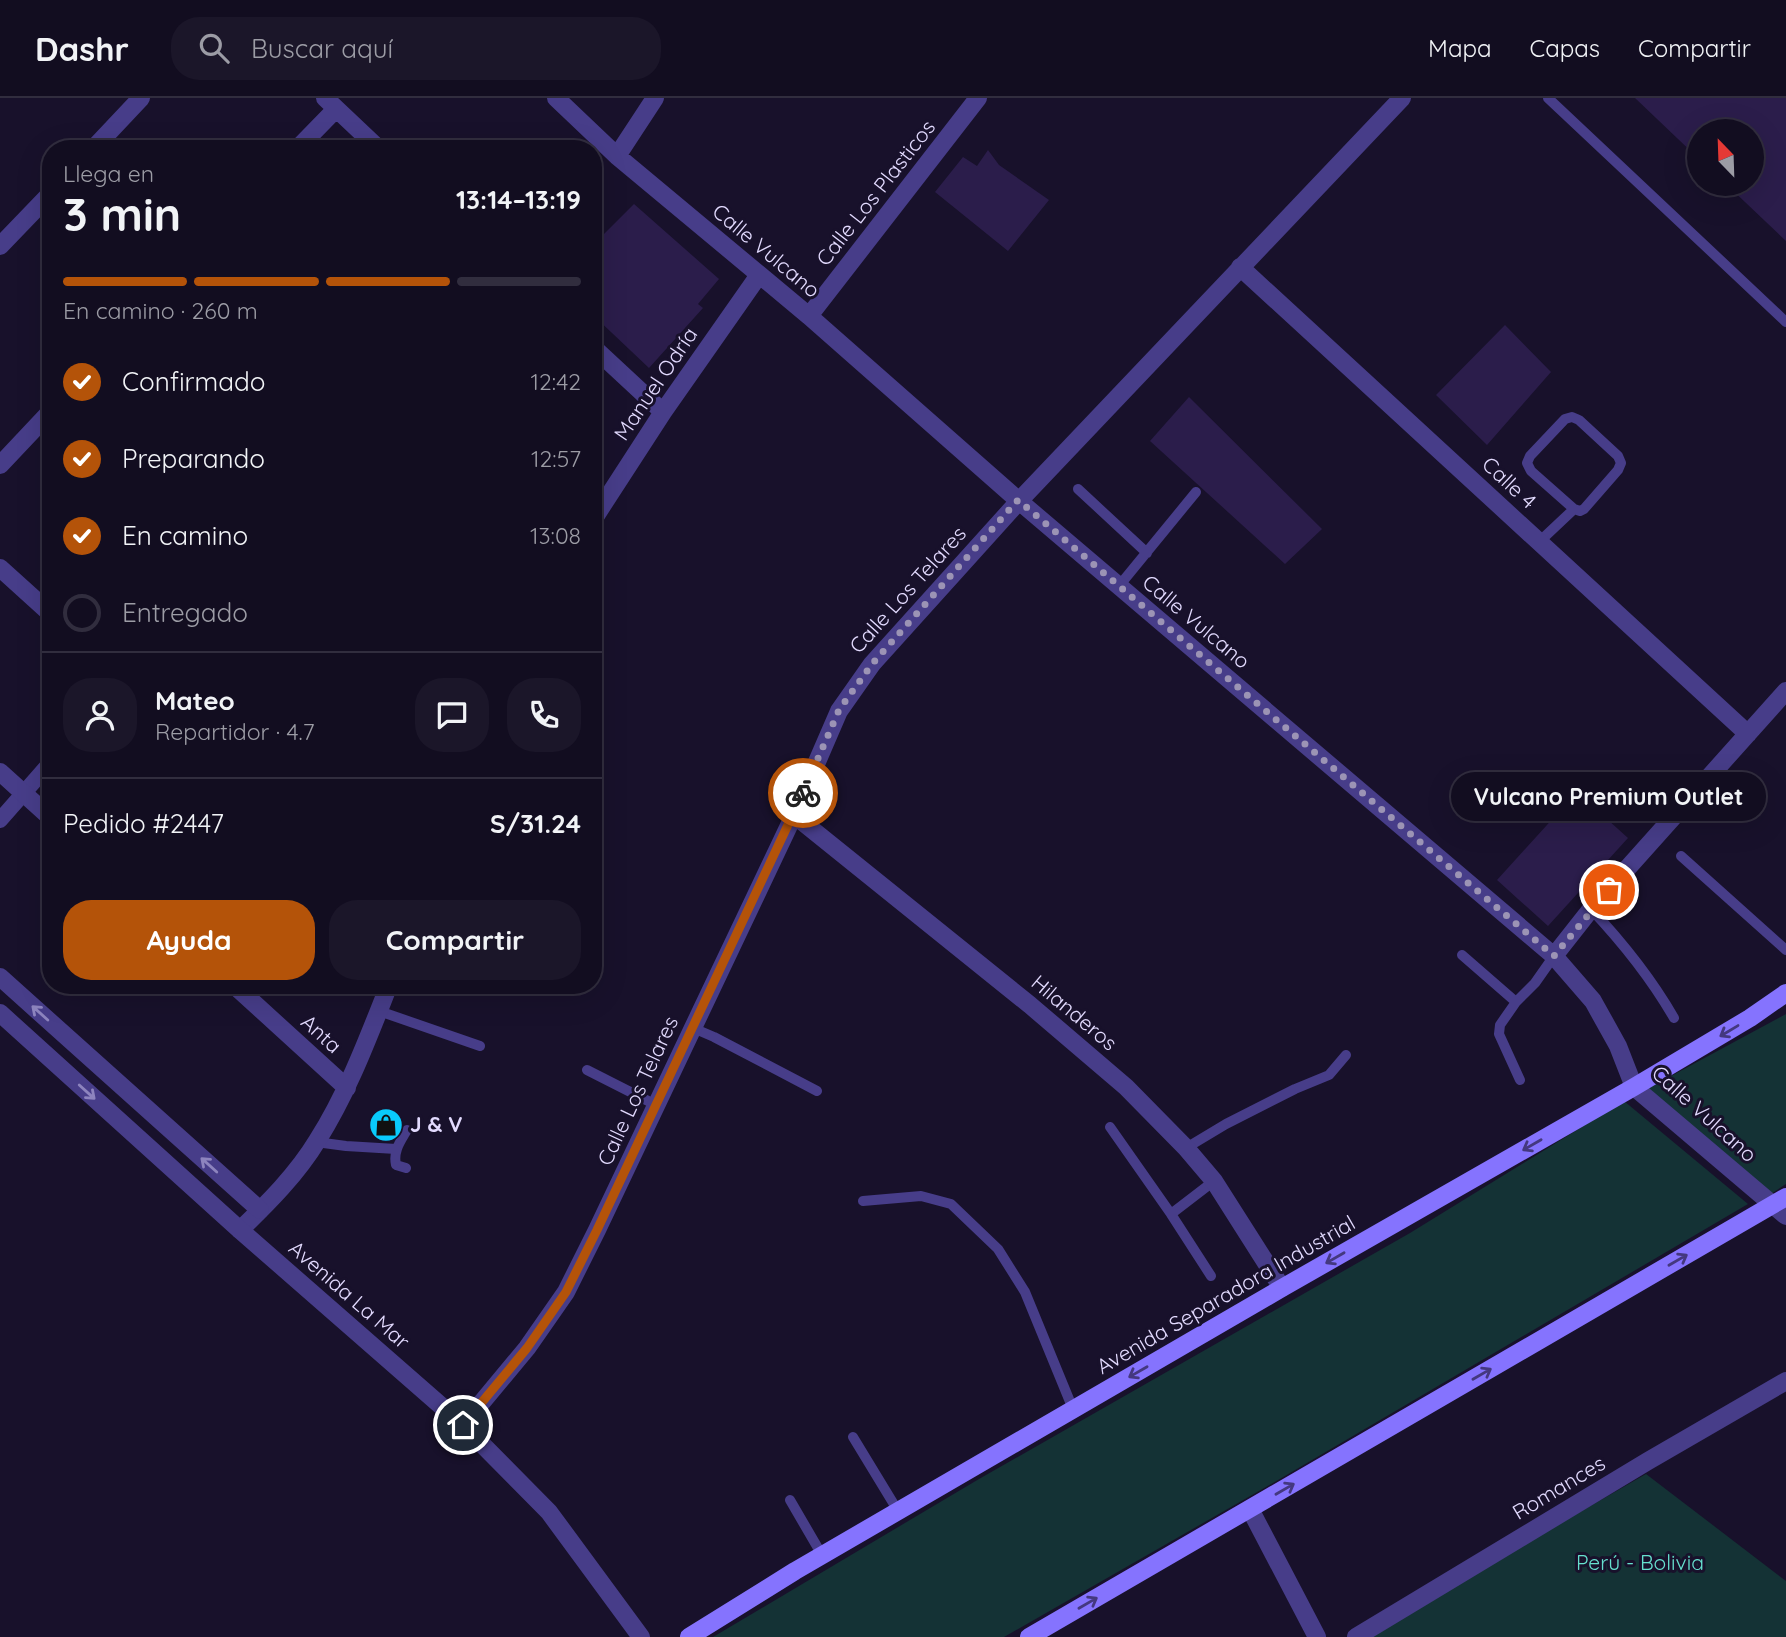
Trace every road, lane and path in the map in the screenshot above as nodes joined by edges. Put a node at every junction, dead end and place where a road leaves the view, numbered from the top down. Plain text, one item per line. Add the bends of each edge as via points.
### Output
1 (141, 98) edge
2 (556, 98) edge
3 (654, 98) edge
4 (978, 98) edge
5 (1402, 98) edge
6 (1548, 98) edge
7 (330, 103) edge
8 (101, 140) edge
9 (303, 140) edge
10 (369, 140) edge
11 (600, 140) edge
12 (602, 142) edge
13 (617, 156) junction
14 (42, 202) edge
15 (0, 246) edge
16 (1240, 267) junction
17 (759, 275) junction
18 (809, 316) junction
19 (1786, 322) edge
20 (602, 355) edge
21 (663, 412) junction
22 (42, 421) edge
23 (0, 465) edge
24 (1078, 489) dead end
25 (1196, 492) dead end
26 (1018, 500) junction
27 (602, 506) edge
28 (1574, 509) junction
29 (1539, 542) junction
30 (1146, 553) junction
31 (0, 568) edge
32 (1119, 586) junction
33 (42, 606) edge
34 (1786, 691) edge
35 (1748, 734) junction
36 (0, 772) edge
37 (42, 772) edge
38 (23, 793) junction
39 (42, 810) edge
40 (794, 815) junction
41 (0, 820) edge
42 (1681, 856) dead end
43 (1591, 909) junction
44 (1786, 950) edge
45 (1462, 955) dead end
46 (1554, 956) junction
47 (0, 977) edge
48 (1786, 993) edge
49 (244, 994) edge
50 (386, 994) edge
51 (1516, 1002) junction
52 (379, 1011) junction
53 (1, 1015) edge
54 (1674, 1018) dead end
55 (693, 1028) junction
56 (480, 1046) dead end
57 (1346, 1055) dead end
58 (587, 1070) dead end
59 (1520, 1080) dead end
60 (1634, 1087) junction
61 (347, 1088) junction
62 (817, 1091) dead end
63 (656, 1105) junction
64 (1110, 1127) dead end
65 (407, 1130) dead end
66 (316, 1142) junction
67 (1186, 1148) junction
68 (396, 1149) junction
69 (407, 1168) dead end
70 (1214, 1181) junction
71 (863, 1201) dead end
72 (1782, 1206) edge
73 (260, 1210) junction
74 (1171, 1214) junction
75 (240, 1230) junction
76 (1211, 1276) dead end
77 (1282, 1288) junction
78 (1786, 1381) edge
79 (1073, 1409) junction
80 (463, 1425) junction
81 (853, 1437) dead end
82 (790, 1500) dead end
83 (1250, 1509) junction
84 (898, 1511) junction
85 (822, 1555) junction
86 (641, 1637) edge
87 (689, 1637) edge
88 (1029, 1637) edge
89 (1317, 1637) edge
90 (1356, 1637) edge

1 - 8 street
2 - 11 street, Calle Vulcano
3 - 13 street
4 - 18 street, Calle Los Plasticos
5 - 16 street, Calle Los Telares
6 - 19 lane
7 - 9 street
7 - 10 street
12 - 13 street, Calle Vulcano
13 - 17 street, Calle Vulcano
14 - 15 street
16 - 26 street, Calle Los Telares
16 - 29 street, Calle 4
17 - 18 street, Calle Vulcano
17 - 21 street, Manuel Odría
18 - 26 street, Calle Vulcano
20 - 21 street
21 - 27 street, Manuel Odría
22 - 23 street
24 - 30 lane
25 - 30 lane
26 - 32 street, Calle Vulcano
26 - 40 street, Calle Los Telares via 872,664 839,710
28 - 28 lane via 1584,509 1621,463 1572,417 1565,419 1527,463
28 - 29 lane
29 - 35 street, Calle 4
30 - 32 lane
31 - 33 street
32 - 46 street, Calle Vulcano
34 - 35 street
35 - 43 street
36 - 38 street
37 - 38 street
38 - 39 street
38 - 41 street
40 - 55 street, Calle Los Telares
40 - 67 street, Hilanderos via 1030,1005 1126,1087
42 - 44 lane
43 - 46 street
43 - 54 lane via 1658,989
45 - 51 lane
46 - 51 lane
46 - 60 street, Calle Vulcano via 1593,1001
73 -> 47 street
48 -> 60 main road, Avenida Separadora Industrial
49 - 61 street, Anta
50 - 52 street
51 - 59 lane via 1499,1034
52 - 56 lane
52 - 61 street
53 -> 75 street, Avenida La Mar
55 - 62 lane
55 - 63 street, Calle Los Telares
57 - 67 lane via 1329,1075
58 - 63 lane
60 - 72 street, Calle Vulcano
60 -> 77 main road, Avenida Separadora Industrial
61 - 66 street
63 - 80 street, Calle Los Telares via 566,1292
64 - 74 lane
65 - 68 lane
66 - 68 lane
66 - 73 street
67 - 70 street, Hilanderos
68 - 69 lane via 396,1165
70 - 74 lane
70 - 77 street, Hilanderos
71 - 79 lane via 921,1196 951,1204 998,1249 1025,1292
83 -> 72 main road
73 - 75 street
74 - 76 lane
75 - 80 street, Avenida La Mar
77 -> 79 main road, Avenida Separadora Industrial
78 - 90 street, Romances
79 - 84 main road, Avenida Separadora Industrial
80 - 86 street, Avenida La Mar via 549,1512
81 - 84 lane
82 - 85 lane
88 -> 83 main road
83 - 89 street
84 - 85 main road, Avenida Separadora Industrial
85 - 87 main road, Avenida Separadora Industrial

